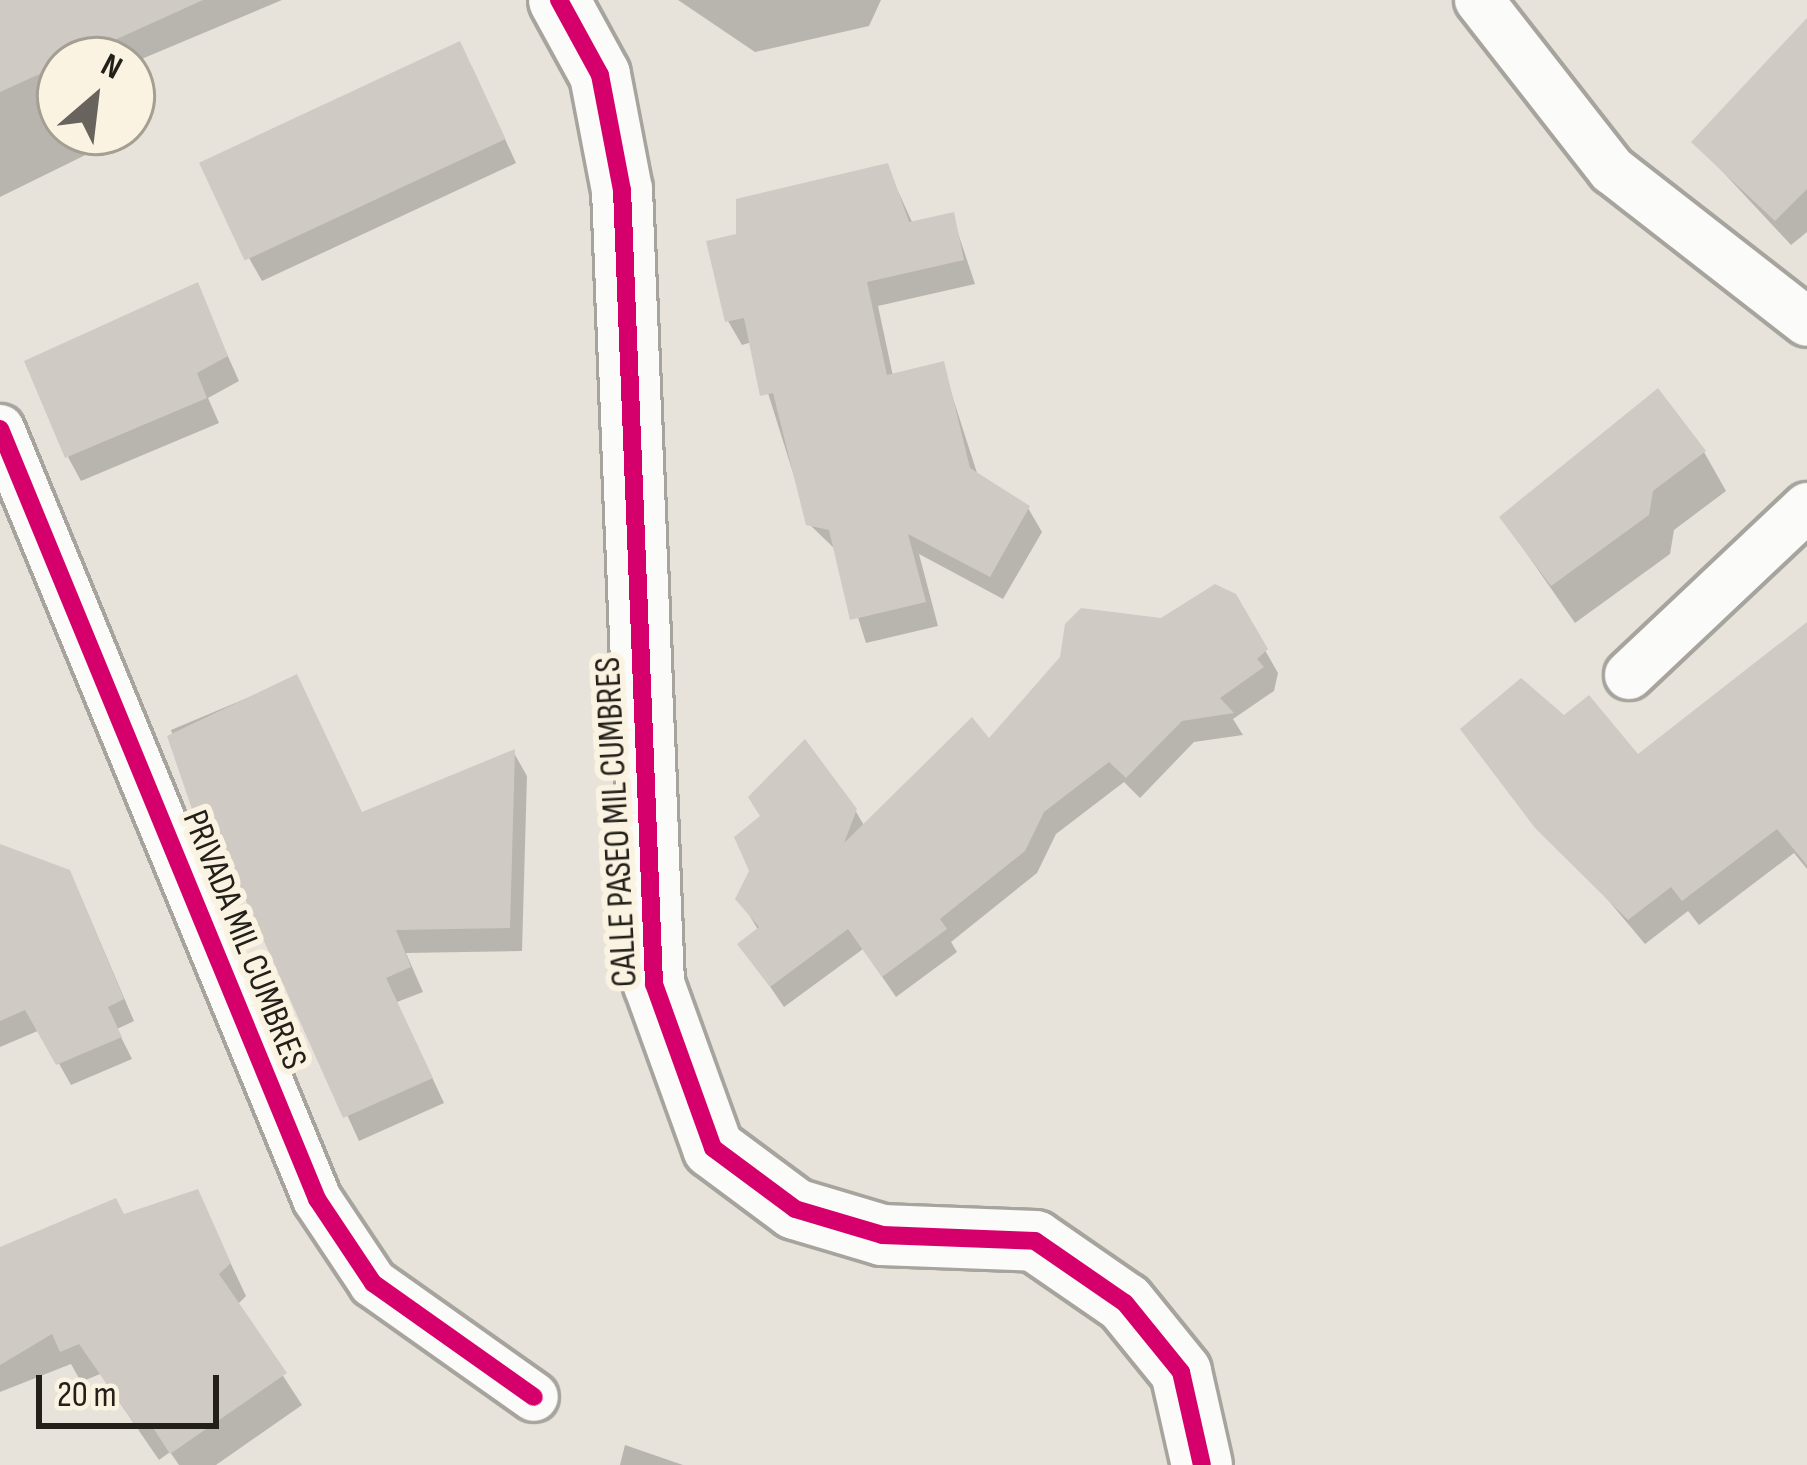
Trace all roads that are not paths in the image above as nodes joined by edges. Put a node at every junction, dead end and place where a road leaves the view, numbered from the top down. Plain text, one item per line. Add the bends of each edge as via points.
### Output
1 (559, 0) edge
2 (1479, 0) edge
3 (1807, 322) edge
4 (0, 429) edge
5 (1807, 507) edge
6 (1629, 675) dead end
7 (534, 1397) dead end
8 (1202, 1465) edge

1 - 8 street, CALLE PASEO MIL CUMBRES via 600,75 622,190 654,984 713,1148 795,1209 882,1235 1035,1241 1125,1303 1181,1372
2 - 3 street via 1612,170
4 - 7 street, PRIVADA MIL CUMBRES via 317,1199 373,1283
5 - 6 street

